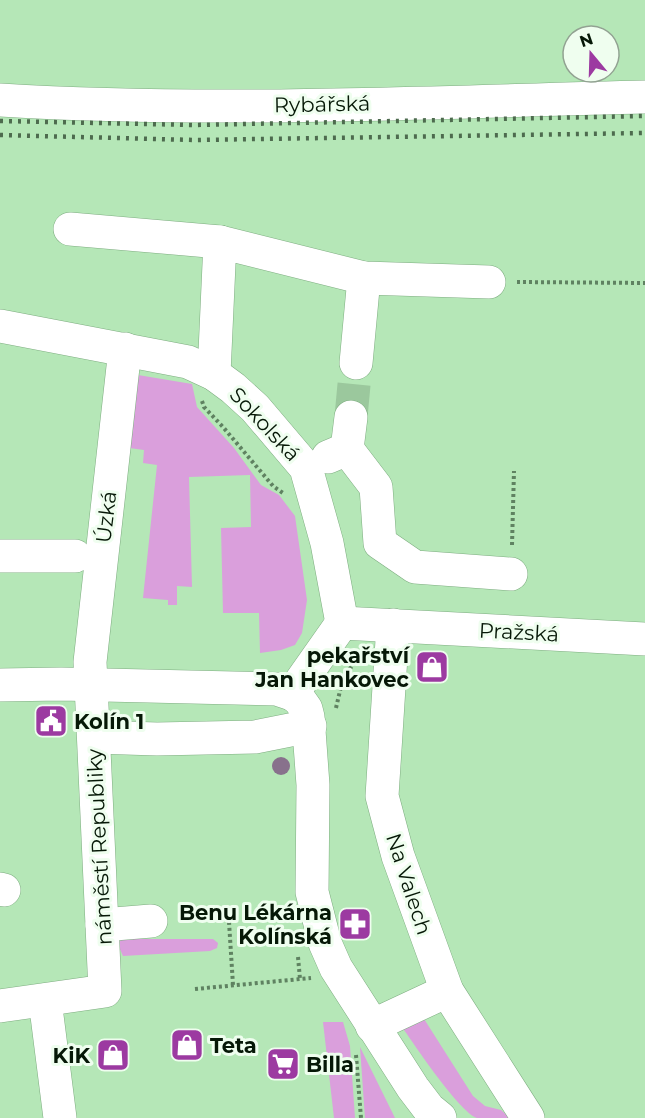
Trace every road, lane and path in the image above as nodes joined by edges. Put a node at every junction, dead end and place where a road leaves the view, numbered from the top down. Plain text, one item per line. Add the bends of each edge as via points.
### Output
1 (645, 97) edge
2 (0, 100) edge
3 (70, 229) dead end
4 (220, 242) junction
5 (364, 278) junction
6 (489, 282) joint
7 (645, 283) edge
8 (0, 326) edge
9 (125, 349) junction
10 (356, 363) tunnel mouth
11 (207, 386) junction
12 (351, 417) tunnel mouth
13 (346, 448) junction
14 (306, 468) junction
15 (514, 471) dead end
16 (291, 499) dead end
17 (0, 556) edge
18 (75, 556) dead end
19 (511, 574) joint
20 (342, 623) junction
21 (392, 635) junction
22 (645, 639) edge
23 (0, 684) edge
24 (91, 685) junction
25 (292, 694) junction
26 (322, 720) junction
27 (94, 737) junction
28 (151, 921) dead end
29 (229, 922) dead end
30 (102, 925) junction
31 (300, 979) dead end
32 (233, 985) junction
33 (195, 989) dead end
34 (447, 992) junction
35 (45, 1000) junction
36 (0, 1006) edge
37 (364, 1040) junction
38 (433, 1115) edge
39 (60, 1118) edge
40 (361, 1118) edge
41 (528, 1118) edge

1 - 2 street, Rybářská via 273,106
3 - 4 street
4 - 5 street
4 - 11 street
5 - 6 street
5 - 10 street
6 - 7 path
8 - 9 street, Sokolská
9 - 11 street, Sokolská via 188,362
9 - 24 street, Úzká via 90,662
11 - 14 street, Sokolská via 255,408
11 - 16 path via 204,407 273,486
12 - 13 street
13 - 14 street
13 - 19 street via 376,487 380,543 415,567
14 - 20 street, Sokolská via 327,543
15 - 19 path
17 - 18 street
20 - 21 street, Pražská
20 - 25 street
21 - 22 street, Pražská
21 - 26 path via 354,661
21 - 34 street, Na Valech via 382,796 398,856
23 - 24 street
24 - 25 street via 277,689
24 - 27 street, náměstí Republiky
25 - 26 street
26 - 27 street via 255,737
26 - 37 street via 313,785 312,892 325,943
27 - 30 street, náměstí Republiky
28 - 30 street
29 - 32 path
30 - 35 street, náměstí Republiky via 105,991
31 - 32 path
32 - 33 path
34 - 37 street
34 - 41 street, Na Valech
35 - 36 street
35 - 39 street
37 - 38 street via 413,1088
37 - 40 path

